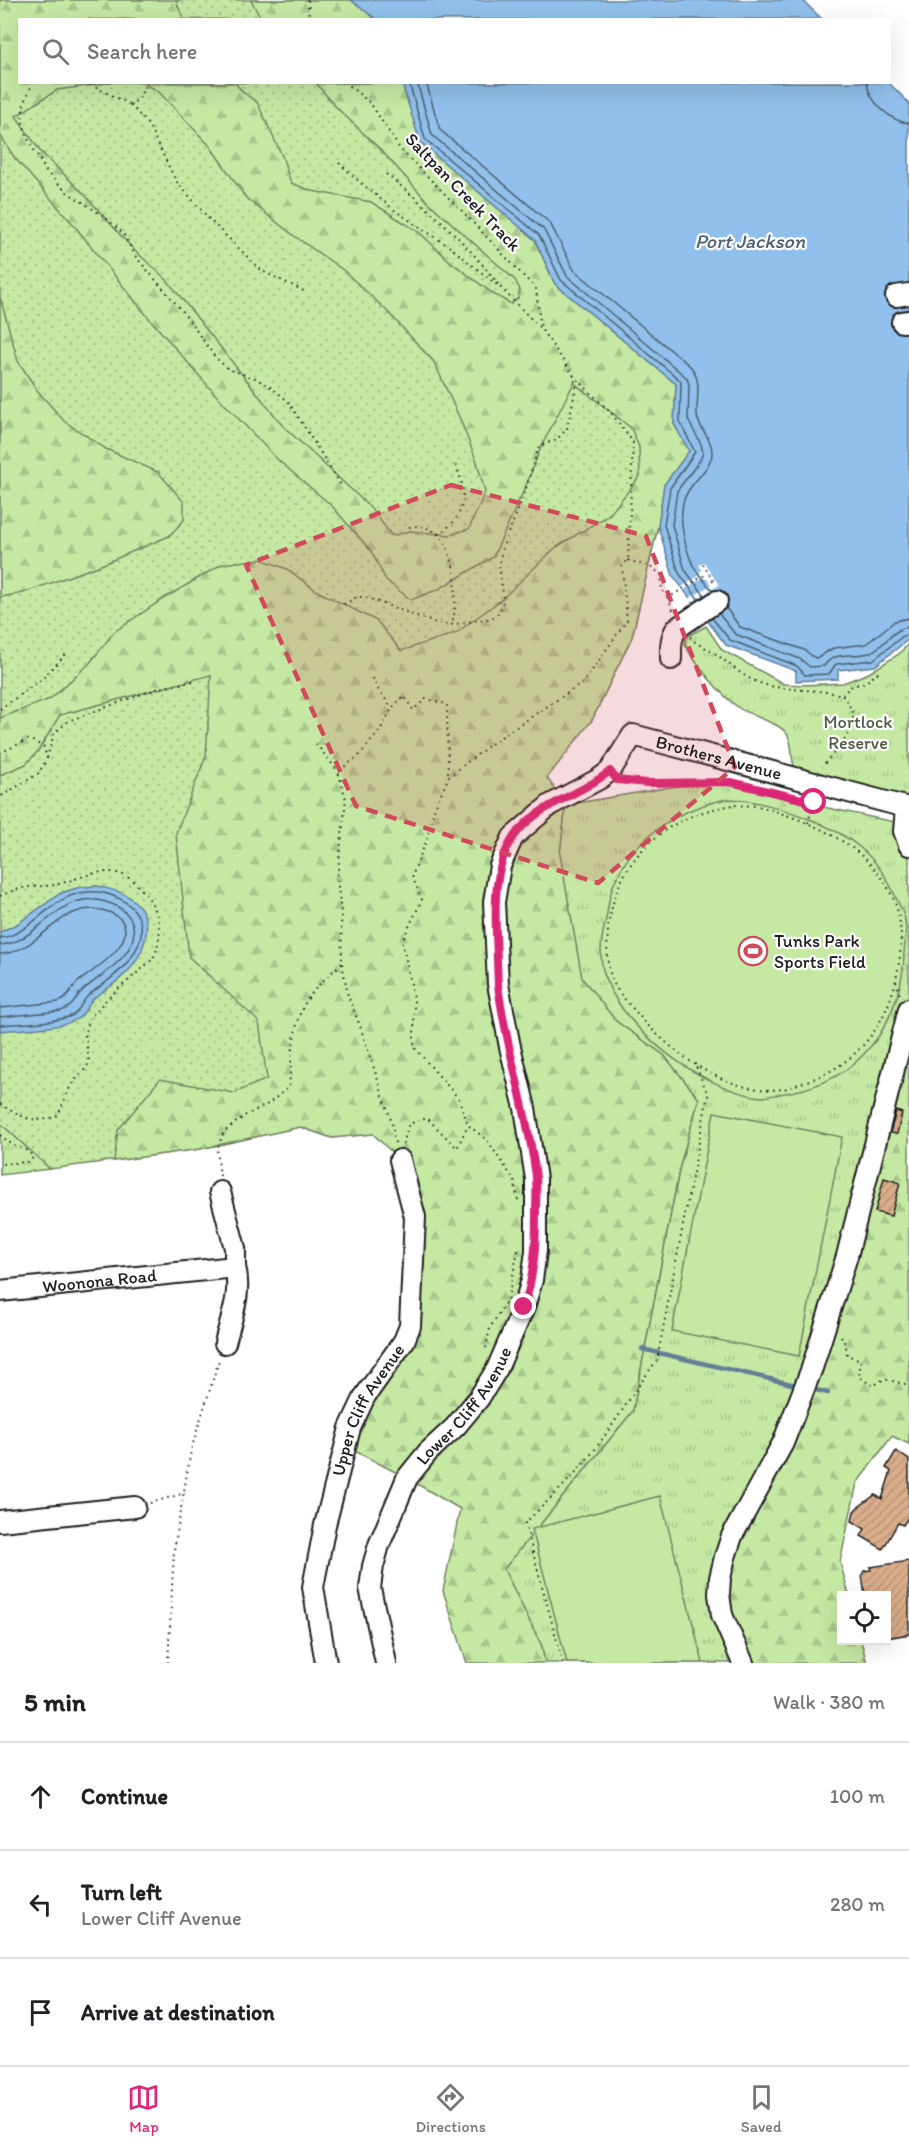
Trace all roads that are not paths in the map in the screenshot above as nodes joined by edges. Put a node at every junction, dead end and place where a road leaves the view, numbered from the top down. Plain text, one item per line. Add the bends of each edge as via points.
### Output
1 (717, 593) road end
2 (671, 659) dead end
3 (633, 735) joint
4 (908, 808) edge
5 (909, 845) edge
6 (909, 1009) edge
7 (400, 1160) road end
8 (220, 1192) road end
9 (235, 1267) junction
10 (0, 1291) edge
11 (225, 1343) road end
12 (135, 1507) road end
13 (0, 1521) edge
14 (326, 1663) edge
15 (386, 1663) edge
16 (743, 1663) edge

1 - 2 street via 677,615
3 - 4 street, Brothers Avenue
3 - 15 street, Lower Cliff Avenue via 610,771 550,805 513,837 500,866 495,902 498,984 536,1179 532,1280 497,1369 479,1398 407,1478 379,1545 370,1588
4 - 5 street via 904,831
6 - 16 street via 847,1256 812,1368 783,1443 732,1536 725,1557 719,1586 722,1615
7 - 14 street, Upper Cliff Avenue via 416,1217 410,1326 404,1341 365,1396 350,1428 325,1525 313,1587
8 - 9 street via 235,1248
9 - 10 street, Woonona Road
9 - 11 street via 239,1281
12 - 13 street

